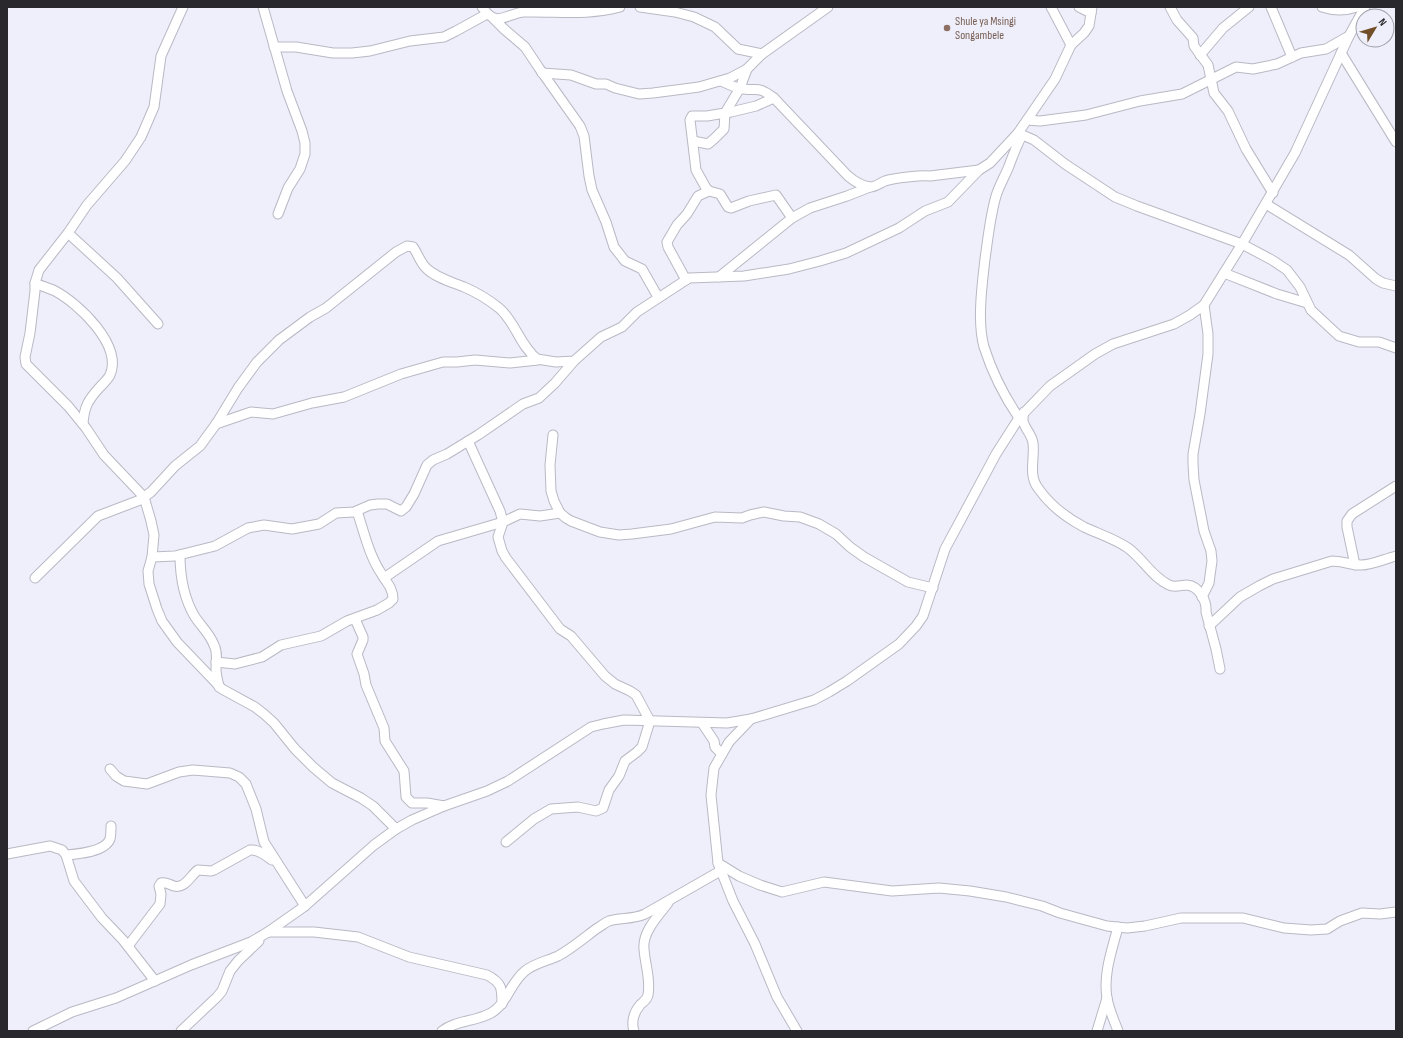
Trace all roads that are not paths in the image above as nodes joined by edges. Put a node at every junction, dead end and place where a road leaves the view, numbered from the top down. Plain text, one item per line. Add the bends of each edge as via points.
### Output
1 (183, 7) edge
2 (263, 7) edge
3 (521, 7) edge
4 (620, 7) edge
5 (640, 7) edge
6 (1051, 7) edge
7 (1079, 7) edge
8 (1170, 7) edge
9 (1249, 7) edge
10 (1271, 7) edge
11 (1322, 7) edge
12 (1357, 7) edge
13 (1365, 7) edge
14 (823, 8) edge
15 (1091, 10) edge
16 (486, 11) edge
17 (511, 15) junction
18 (1350, 36) junction
19 (1071, 45) junction
20 (274, 47) junction
21 (1341, 53) junction
22 (762, 54) junction
23 (1200, 55) junction
24 (1292, 57) junction
25 (747, 69) junction
26 (542, 72) junction
27 (1212, 79) junction
28 (721, 81) junction
29 (740, 88) junction
30 (774, 98) junction
31 (725, 113) junction
32 (1026, 122) junction
33 (1020, 134) junction
34 (1034, 140) junction
35 (693, 141) junction
36 (1396, 142) edge
37 (979, 170) junction
38 (856, 182) junction
39 (870, 187) junction
40 (709, 191) junction
41 (858, 192) junction
42 (1273, 193) junction
43 (1266, 204) junction
44 (278, 214) dead end
45 (792, 218) junction
46 (68, 233) junction
47 (1242, 244) junction
48 (1224, 273) junction
49 (719, 277) junction
50 (686, 280) junction
51 (35, 283) junction
52 (1396, 286) edge
53 (658, 297) junction
54 (1306, 303) junction
55 (1204, 305) junction
56 (158, 324) dead end
57 (1396, 348) edge
58 (538, 360) junction
59 (574, 361) junction
60 (1021, 415) junction
61 (83, 424) junction
62 (216, 424) junction
63 (553, 435) dead end
64 (468, 441) junction
65 (1396, 486) edge
66 (144, 497) junction
67 (357, 511) junction
68 (560, 512) junction
69 (503, 522) junction
70 (180, 555) junction
71 (1396, 556) edge
72 (152, 557) junction
73 (1355, 565) junction
74 (34, 578) dead end
75 (384, 578) junction
76 (933, 588) junction
77 (1202, 597) junction
78 (355, 619) junction
79 (1209, 626) junction
80 (216, 662) junction
81 (1220, 669) dead end
82 (219, 687) junction
83 (751, 719) junction
84 (650, 721) junction
85 (702, 723) junction
86 (722, 754) junction
87 (110, 769) dead end
88 (444, 806) junction
89 (111, 826) dead end
90 (396, 830) junction
91 (506, 842) dead end
92 (7, 854) edge
93 (66, 855) junction
94 (275, 862) junction
95 (720, 867) junction
96 (672, 899) junction
97 (305, 906) junction
98 (1396, 912) edge
99 (1118, 927) junction
100 (268, 932) junction
101 (128, 946) junction
102 (155, 981) junction
103 (1107, 998) junction
104 (502, 1004) junction
105 (33, 1031) edge
106 (181, 1031) edge
107 (442, 1031) edge
108 (634, 1031) edge
109 (797, 1031) edge
110 (1097, 1031) edge
111 (1118, 1031) edge

1 - 46 street via 160,56 154,107 141,137 125,162 83,210
2 - 20 street
3 - 17 street
4 - 17 street via 581,13 523,12
5 - 22 street via 694,17 715,27 738,49
6 - 19 street
7 - 15 street
8 - 23 street via 1177,20 1193,38 1194,46
9 - 23 street via 1223,28
10 - 24 street
11 - 12 street via 1340,10
13 - 18 street
14 - 22 street
15 - 19 street via 1089,26
16 - 17 street via 503,19
16 - 20 street via 444,37 410,41 370,51 333,53 296,47
16 - 26 street via 525,47
18 - 21 street
18 - 24 street via 1326,49
19 - 32 street via 1055,79
20 - 44 street via 302,131 305,154
21 - 36 street
21 - 42 street via 1295,153
22 - 25 street
23 - 27 street via 1208,65
24 - 27 street via 1277,64 1253,69 1236,68
25 - 28 street
25 - 29 street
26 - 28 street via 571,75 639,94 699,87
26 - 53 street via 583,131 592,190 614,247 625,261 642,269
27 - 32 street via 1182,94 1140,101 1086,115
27 - 42 street via 1215,96 1228,111 1246,149
28 - 29 street
29 - 30 street via 759,89
29 - 31 street
30 - 31 street via 752,107
30 - 38 street
31 - 35 street via 724,129 715,138 708,144
31 - 35 street via 692,116 690,120
32 - 33 street
32 - 34 street
33 - 34 street
33 - 37 street
33 - 60 street via 992,214 982,286 981,316 984,346 989,360 1009,404
34 - 47 street via 1116,197
35 - 40 street via 696,170
37 - 39 street via 894,178
37 - 49 street via 948,202 846,253 789,269
38 - 39 street
38 - 41 street
39 - 41 street
40 - 45 street via 720,194 730,208 776,195
40 - 50 street via 698,196 667,242
41 - 45 street via 810,208
42 - 43 street
43 - 47 street
43 - 52 street via 1350,255 1376,279
45 - 49 street
46 - 51 street via 39,270
46 - 56 street via 117,278
47 - 48 street
47 - 54 street via 1287,270 1300,288
48 - 54 street
48 - 55 street
49 - 50 street via 694,277
50 - 53 street
51 - 61 street via 26,364
51 - 61 street via 55,291 68,300 97,327 110,348 110,374 88,402
53 - 59 street via 622,327 598,340
54 - 57 street via 1340,336 1359,342 1379,342
55 - 60 street via 1174,324 1113,344 1095,354 1050,386
55 - 77 street via 1208,354 1192,464 1212,561 1209,583
58 - 59 street
58 - 62 street via 510,363 475,360 443,362 401,374 356,394 312,402 273,414 252,412
58 - 62 street via 528,350 510,319 498,307 466,287 429,270 413,247 407,246 326,308 279,340 256,362
59 - 64 street via 539,398 523,404
60 - 76 street via 996,454 945,549
60 - 77 street via 1033,444 1033,478 1047,499 1065,515 1128,548 1146,567 1169,585 1191,586
61 - 66 street via 104,455
62 - 66 street via 200,446 175,466 160,484
63 - 68 street via 550,484 554,502
64 - 67 street via 427,465 409,502 401,511 383,503
64 - 69 street via 498,503
65 - 73 street via 1352,514 1347,521
66 - 72 street via 154,535
66 - 74 street via 98,516
67 - 70 street via 336,513 319,524 292,529 264,525 248,528 215,546
67 - 75 street via 372,554
68 - 69 street via 540,516 520,514
68 - 76 street via 578,524 600,532 619,534 671,529 709,518 742,518 764,512 800,517 820,524 864,557 908,582
69 - 75 street via 438,541
69 - 84 street via 498,537 506,558 557,626 571,636 605,676 636,695
70 - 72 street
70 - 80 street via 183,591 195,616 214,644 217,651
71 - 73 street via 1370,564
72 - 82 street via 148,571 149,584 162,621 177,642
73 - 79 street via 1332,561 1273,579 1240,597
75 - 78 street via 393,599 377,610
76 - 83 street via 923,616 899,644 847,681 814,700
77 - 79 street via 1207,606
78 - 80 street via 321,636 281,646 262,657 235,664
78 - 88 street via 363,637 357,654 366,685 384,728 385,741 404,771 406,797 412,803
79 - 81 street
80 - 82 street
82 - 90 street via 264,714 313,767 332,783 373,806
83 - 85 street
83 - 86 street via 729,742
84 - 85 street
84 - 88 street via 624,720 591,728 508,781
84 - 91 street via 642,747 625,761 609,790 603,808 596,811 578,807 551,809
85 - 86 street via 715,747
86 - 95 street via 714,768 711,795
87 - 94 street via 124,781 147,784 192,770 230,773 239,777 251,794 264,842
88 - 90 street
89 - 93 street via 110,839 104,847
90 - 97 street via 374,845
92 - 93 street via 50,846 62,850
93 - 101 street via 74,882
94 - 97 street
94 - 101 street via 261,852 250,850 211,871 198,870 182,886 161,883 160,904
95 - 96 street
95 - 99 street via 782,892 824,882 892,891 939,888 1006,897
95 - 109 street via 733,901 756,944 777,997
96 - 104 street via 639,917 609,921 563,953 532,966 517,979
96 - 108 street via 657,917 645,939 648,996 633,1018
97 - 100 street
98 - 99 street via 1362,913 1327,929 1311,930 1284,928 1243,918 1182,918 1144,926
99 - 103 street via 1106,978
100 - 102 street via 251,942
100 - 104 street via 314,932 358,937 409,957 487,975 501,988
100 - 106 street via 230,971 217,997
101 - 102 street
102 - 105 street via 116,998 72,1012
103 - 110 street
103 - 111 street
104 - 107 street via 490,1014

